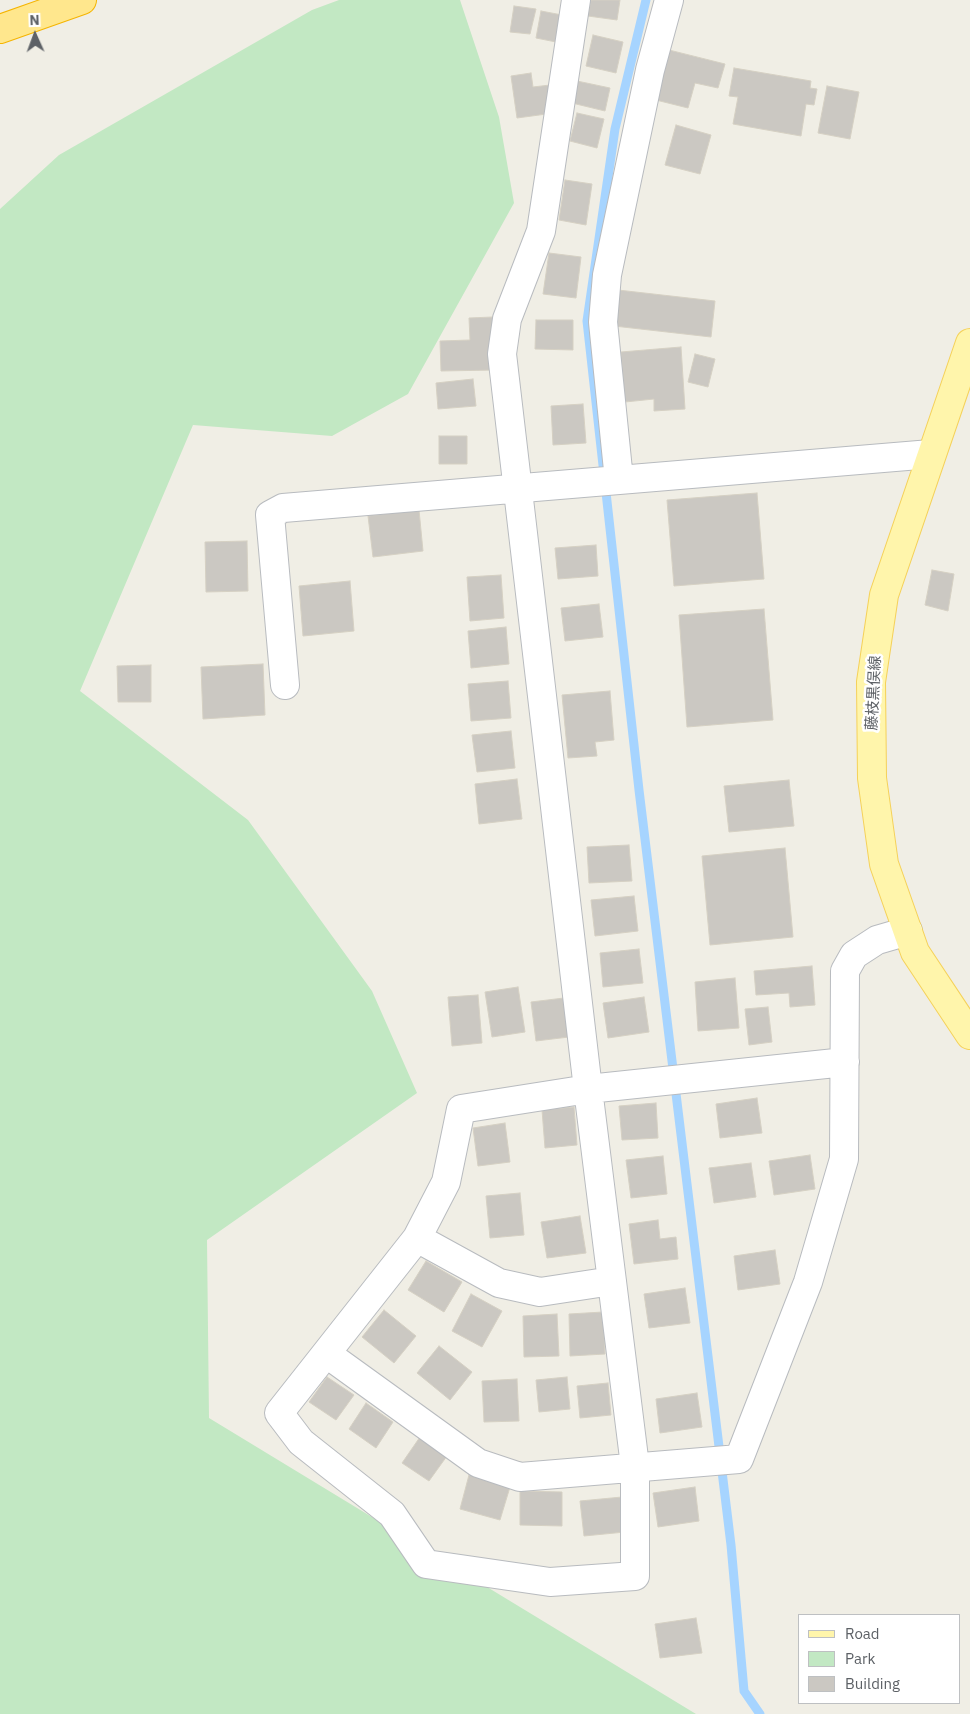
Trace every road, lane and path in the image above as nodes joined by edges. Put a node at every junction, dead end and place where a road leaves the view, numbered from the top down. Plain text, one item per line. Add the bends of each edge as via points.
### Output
1 (82, 0) edge
2 (576, 0) edge
3 (669, 0) edge
4 (2, 28) edge
5 (970, 343) edge
6 (932, 454) junction
7 (619, 480) junction
8 (518, 488) junction
9 (285, 685) dead end
10 (911, 942) junction
11 (970, 1035) edge
12 (845, 1062) junction
13 (588, 1089) junction
14 (417, 1238) junction
15 (612, 1282) junction
16 (327, 1354) junction
17 (635, 1466) junction

1 - 4 highway
2 - 8 street via 541,231 507,319 502,354
3 - 7 street via 650,70 607,275 603,322
5 - 6 main road, 藤枝黒俣線
6 - 7 street
6 - 10 main road, 藤枝黒俣線 via 884,595 871,682 872,778 884,864
7 - 8 street
8 - 9 street via 284,508 270,515
8 - 13 street
10 - 11 main road, 藤枝黒俣線
10 - 12 street via 877,940 854,955 845,971
12 - 13 street
12 - 17 street via 844,1160 808,1282 739,1459
13 - 14 street via 461,1109 446,1182
13 - 15 street
14 - 15 street via 499,1283 540,1292
14 - 16 street
15 - 17 street
16 - 17 street via 478,1463 520,1476
16 - 17 street via 279,1413 302,1442 392,1514 426,1564 550,1582 635,1576

